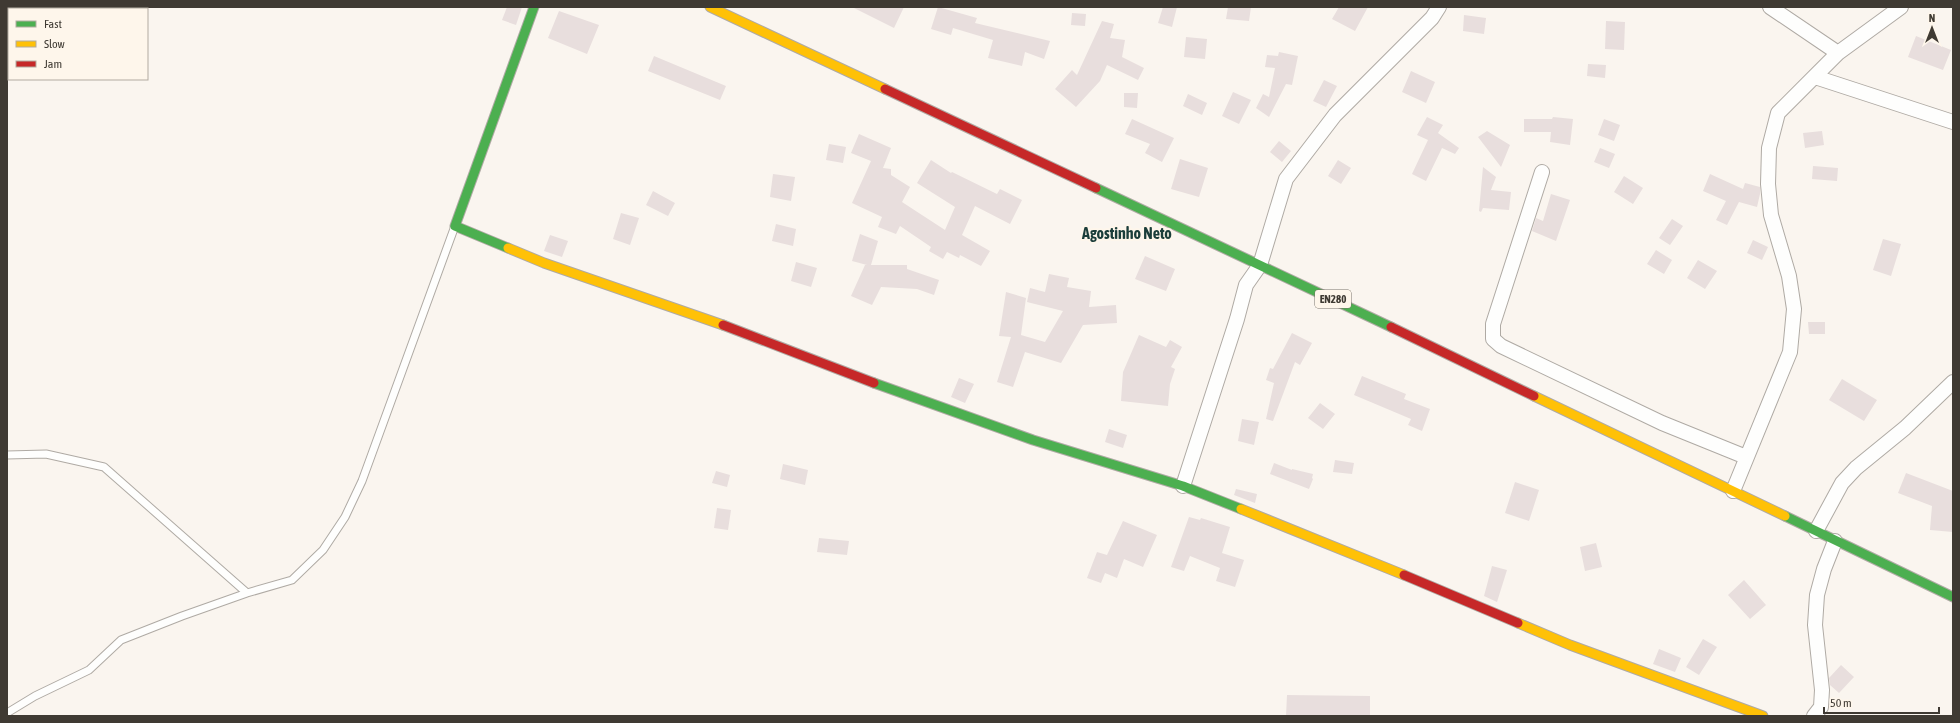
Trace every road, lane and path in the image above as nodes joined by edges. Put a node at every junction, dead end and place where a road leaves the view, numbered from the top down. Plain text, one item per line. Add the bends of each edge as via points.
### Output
1 (534, 7) edge
2 (710, 7) edge
3 (1439, 7) edge
4 (1770, 7) edge
5 (1901, 7) edge
6 (1838, 53) junction
7 (1815, 77) junction
8 (1953, 122) edge
9 (1542, 172) dead end
10 (455, 226) junction
11 (1260, 265) junction
12 (1953, 382) edge
13 (7, 454) edge
14 (1746, 457) junction
15 (1183, 486) junction
16 (1733, 491) junction
17 (1816, 531) junction
18 (1835, 541) junction
19 (247, 593) junction
20 (1953, 597) edge
21 (7, 713) edge
22 (1763, 716) edge
23 (1814, 716) edge

1 - 10 street
2 - 11 street, EN280
3 - 11 street via 1432,18 1335,114 1286,179
4 - 6 street
5 - 6 street
6 - 7 street
7 - 8 street
7 - 14 street via 1778,113 1769,148 1768,184 1771,215 1790,276 1794,309 1790,352
9 - 14 street via 1494,324 1494,339 1501,346 1662,423
10 - 15 street via 544,263 687,311 1033,440
10 - 19 lane via 362,481 345,518 323,550 292,580
11 - 15 street via 1246,285
11 - 16 street, EN280
12 - 17 street via 1842,483
13 - 19 lane via 46,454 104,467
14 - 16 street
15 - 22 street via 1405,575 1570,645
16 - 17 street, EN280
17 - 18 street, EN280
18 - 20 street, EN280
18 - 23 street via 1816,595 1815,625 1822,690 1821,707
19 - 21 lane via 121,640 89,670 35,696

